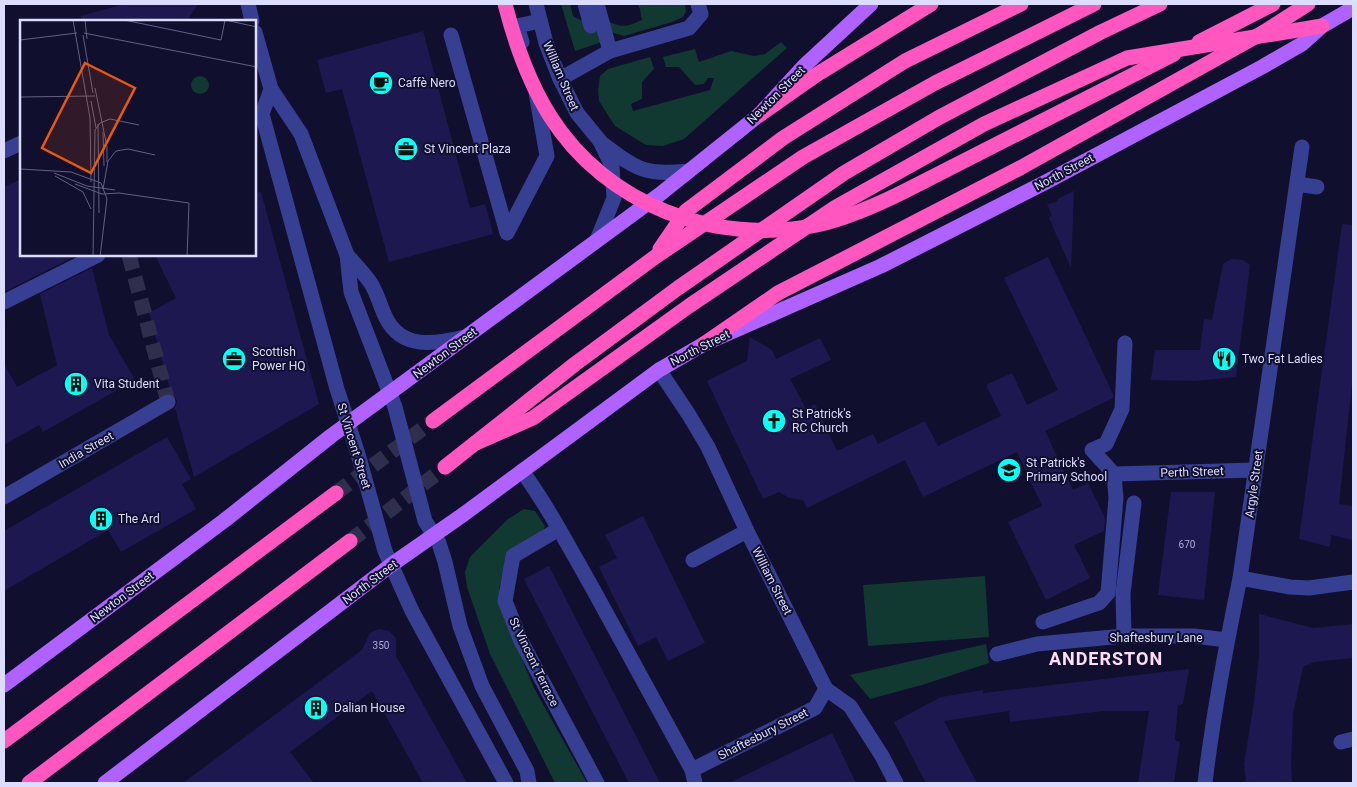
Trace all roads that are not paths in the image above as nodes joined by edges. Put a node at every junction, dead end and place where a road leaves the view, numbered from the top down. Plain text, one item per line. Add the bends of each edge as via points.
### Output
1 (248, 4) edge
2 (505, 4) edge
3 (536, 4) edge
4 (585, 4) edge
5 (597, 4) edge
6 (698, 4) edge
7 (871, 4) edge
8 (931, 4) edge
9 (1022, 4) edge
10 (1094, 4) edge
11 (1160, 4) edge
12 (1252, 4) edge
13 (1273, 4) edge
14 (1308, 4) edge
15 (1353, 8) edge
16 (252, 20) edge
17 (540, 21) junction
18 (591, 26) dead end
19 (1322, 26) junction
20 (451, 35) dead end
21 (256, 40) edge
22 (610, 50) junction
23 (258, 55) edge
24 (560, 79) junction
25 (272, 90) junction
26 (759, 115) junction
27 (600, 141) junction
28 (20, 143) edge
29 (1302, 147) dead end
30 (4, 151) edge
31 (689, 171) junction
32 (1298, 184) junction
33 (1317, 187) dead end
34 (905, 191) junction
35 (597, 240) junction
36 (347, 255) junction
37 (96, 256) edge
38 (655, 257) junction
39 (4, 302) edge
40 (465, 337) junction
41 (1125, 343) dead end
42 (704, 344) junction
43 (659, 370) junction
44 (393, 400) junction
45 (168, 402) dead end
46 (434, 421) tunnel mouth
47 (348, 424) junction
48 (474, 444) junction
49 (445, 467) tunnel mouth
50 (1256, 470) junction
51 (522, 471) junction
52 (1121, 474) junction
53 (336, 493) tunnel mouth
54 (4, 497) edge
55 (1134, 503) dead end
56 (559, 529) junction
57 (747, 531) junction
58 (434, 534) junction
59 (350, 540) tunnel mouth
60 (388, 558) junction
61 (692, 560) dead end
62 (1240, 578) junction
63 (1353, 582) edge
64 (1043, 622) dead end
65 (1124, 636) junction
66 (1227, 640) junction
67 (997, 654) dead end
68 (4, 684) edge
69 (826, 689) junction
70 (4, 741) edge
71 (693, 777) edge
72 (29, 783) edge
73 (105, 783) edge
74 (506, 783) edge
75 (530, 783) edge
76 (597, 783) edge
77 (896, 783) edge
78 (1205, 783) edge

1 - 16 street
2 - 34 highway via 532,82 565,136 598,171 662,211 720,227 786,230 841,218
3 - 17 street, William Street
4 - 18 street
5 - 22 street
6 - 22 street via 701,14 688,28
7 - 26 main road, Newton Street via 804,66
8 - 26 highway
9 - 38 highway via 905,61 783,138 686,211
10 - 38 highway via 935,84 803,157
11 - 48 highway via 938,118 844,173 670,294
12 - 34 highway
13 - 34 highway
14 - 42 highway via 1264,32 1020,168 778,293
15 - 19 main road, North Street
17 - 20 street via 517,26 532,69 547,156 507,233
17 - 24 street, William Street
19 - 42 main road, North Street via 1302,44 1262,67 924,245
19 - 48 highway via 1126,58 984,124 836,207 689,306 533,418
21 - 23 street
22 - 24 street
23 - 25 street
24 - 27 street, William Street via 577,113
25 - 36 street via 301,134
25 - 47 street, St Vincent Street via 262,114
26 - 31 main road, Newton Street
27 - 31 street, William Street via 645,170
27 - 35 street, William Street via 612,166 614,198
28 - 30 street
29 - 32 street, Argyle Street
31 - 35 main road, Newton Street
32 - 33 street
32 - 50 street, Argyle Street
35 - 40 main road, Newton Street
36 - 40 street via 370,283 387,320 402,337 415,342 438,343
36 - 44 street via 351,292
37 - 39 street
38 - 46 highway
40 - 44 main road, Newton Street
41 - 52 street via 1122,409 1106,444 1092,450
42 - 43 main road, North Street
43 - 51 main road, North Street
43 - 57 street, William Street via 708,447
44 - 47 main road, Newton Street
44 - 58 street via 426,521
45 - 54 street, India Street
47 - 60 street, St Vincent Street
47 - 68 main road, Newton Street
48 - 49 highway
50 - 52 street, Perth Street
50 - 62 street, Argyle Street
51 - 56 street
51 - 58 main road, North Street
52 - 64 street via 1108,593 1099,603
53 - 70 highway
55 - 65 street via 1124,593
56 - 71 street
56 - 76 street, St Vincent Terrace via 513,556 505,601 521,641
57 - 61 street
57 - 69 street, William Street
58 - 60 main road, North Street
58 - 75 street via 446,562 460,626 482,686
59 - 72 highway
60 - 73 main road, North Street
60 - 74 street, St Vincent Street via 412,611
62 - 63 street via 1309,588
62 - 66 street, Argyle Street
65 - 66 street, Shaftesbury Lane via 1194,636
65 - 67 street, Shaftesbury Lane via 1037,644
66 - 78 street, Argyle Street
69 - 71 street, Shaftesbury Street via 815,708
69 - 77 street, William Street via 850,706

